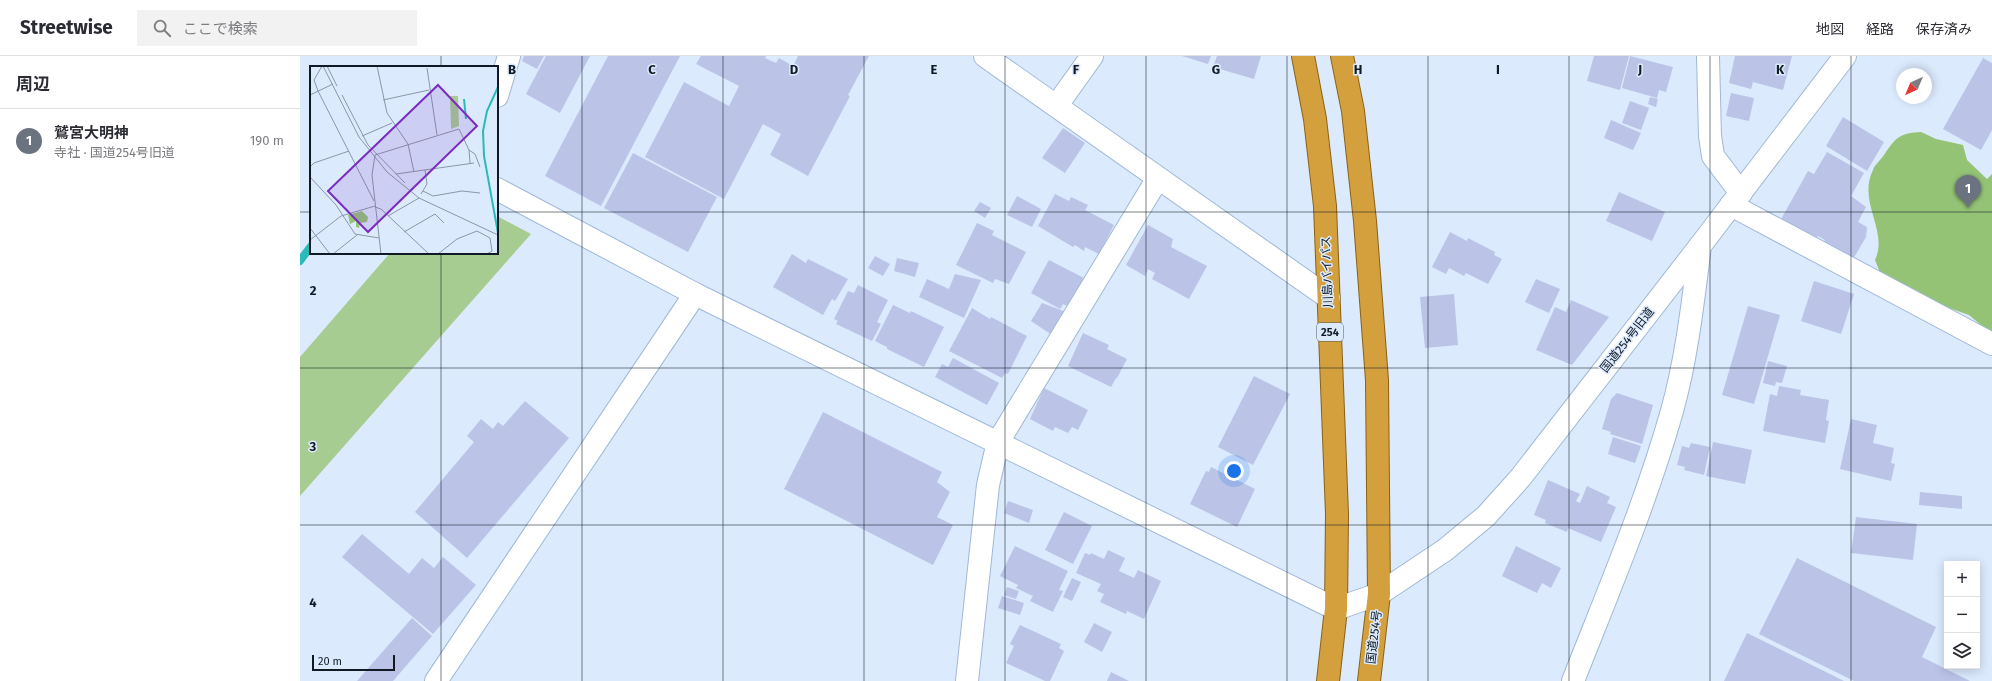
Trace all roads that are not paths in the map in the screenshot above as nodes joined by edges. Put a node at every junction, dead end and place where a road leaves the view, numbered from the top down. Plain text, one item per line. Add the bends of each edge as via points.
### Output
1 (509, 56) edge
2 (985, 56) edge
3 (1092, 56) edge
4 (1303, 56) edge
5 (1342, 56) edge
6 (1708, 56) edge
7 (1845, 56) edge
8 (498, 93) edge
9 (1057, 105) junction
10 (1158, 178) junction
11 (498, 190) edge
12 (1736, 199) junction
13 (1700, 246) junction
14 (695, 294) junction
15 (1329, 298) junction
16 (1992, 344) edge
17 (998, 442) junction
18 (1379, 594) junction
19 (1336, 609) junction
20 (436, 681) edge
21 (967, 681) edge
22 (1328, 681) edge
23 (1369, 681) edge
24 (1573, 681) edge

1 - 8 street
2 - 9 street
3 - 9 street
4 - 15 highway, 川島バイパス / 254 via 1315,119 1324,198
5 - 18 highway via 1354,118 1377,380
6 - 12 street via 1713,156
7 - 12 street, 国道254号旧道
9 - 10 street
10 - 15 street
10 - 17 street
11 - 14 street
12 - 13 street, 国道254号旧道
12 - 16 street
13 - 18 street, 国道254号旧道 via 1521,477 1486,516 1445,550
13 - 24 street via 1688,337 1672,409 1646,494
14 - 17 street
14 - 20 street
15 - 19 highway, 川島バイパス / 254 via 1337,514
17 - 19 street
17 - 21 street via 988,485
18 - 19 street, 国道254号旧道
18 - 23 highway, 国道254号
19 - 22 highway, 254

